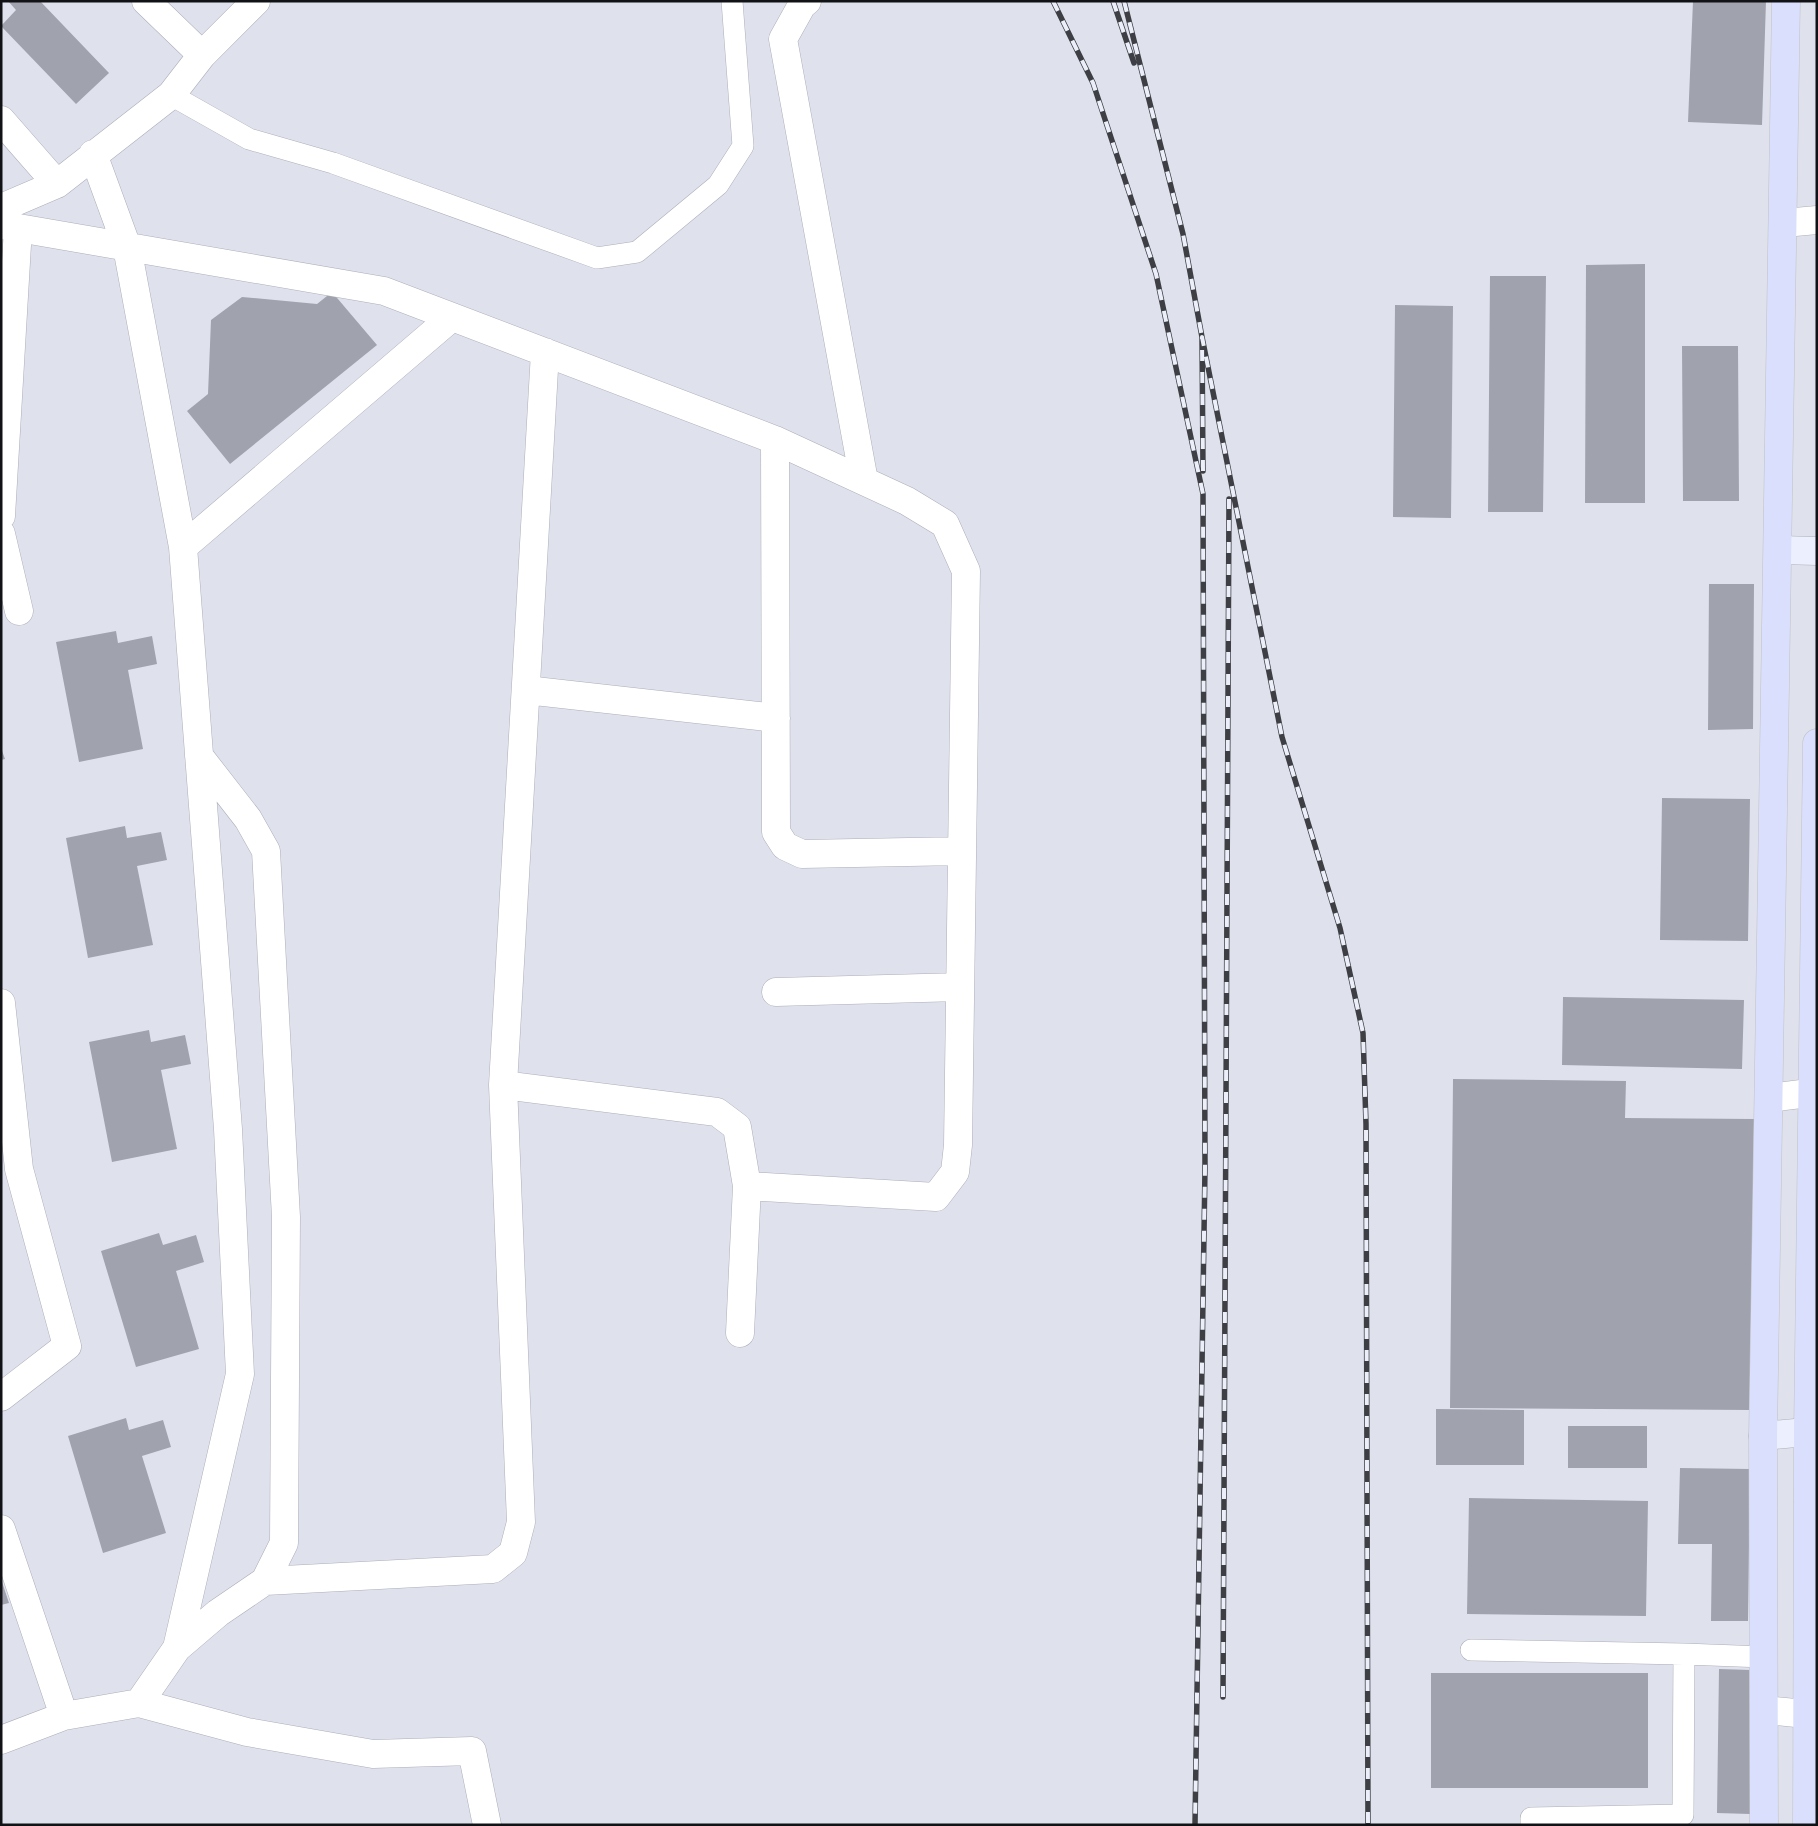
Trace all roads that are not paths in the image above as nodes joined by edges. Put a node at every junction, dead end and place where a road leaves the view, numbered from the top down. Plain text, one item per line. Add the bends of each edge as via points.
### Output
1 (146, 1) edge
2 (256, 1) edge
3 (732, 1) edge
4 (807, 1) edge
5 (1786, 1) edge
6 (202, 55) junction
7 (171, 95) junction
8 (1, 120) edge
9 (93, 154) junction
10 (57, 184) junction
11 (1817, 220) edge
12 (7, 221) edge
13 (1784, 223) junction
14 (127, 247) junction
15 (452, 317) junction
16 (545, 352) junction
17 (775, 440) junction
18 (864, 481) junction
19 (1, 516) edge
20 (1, 534) edge
21 (183, 547) junction
22 (1779, 550) junction
23 (1817, 550) edge
24 (19, 611) dead end
25 (526, 690) junction
26 (776, 718) junction
27 (1817, 743) edge
28 (199, 756) junction
29 (962, 851) junction
30 (960, 986) junction
31 (776, 992) dead end
32 (1, 1003) edge
33 (503, 1086) junction
34 (1815, 1092) edge
35 (1769, 1098) junction
36 (747, 1186) junction
37 (740, 1333) dead end
38 (1, 1397) edge
39 (1812, 1431) edge
40 (1763, 1436) junction
41 (1, 1529) edge
42 (265, 1580) junction
43 (177, 1648) junction
44 (1471, 1650) dead end
45 (1684, 1654) junction
46 (1764, 1656) junction
47 (139, 1702) junction
48 (1765, 1710) junction
49 (1812, 1713) edge
50 (64, 1716) junction
51 (1, 1740) edge
52 (487, 1825) edge
53 (1531, 1825) edge
54 (1764, 1825) edge
55 (1807, 1825) edge

1 - 6 street
2 - 6 street
3 - 7 lane via 743,146 718,186 636,252 597,258 333,163 249,140
4 - 18 street via 783,39
5 - 13 main road
6 - 7 street
7 - 9 street
8 - 10 street
9 - 10 street
9 - 14 street
10 - 12 street
11 - 13 street
12 - 14 street
12 - 19 street
13 - 22 main road
14 - 15 street via 384,291
14 - 21 street
15 - 16 street
15 - 21 street
16 - 17 street
16 - 25 street
17 - 18 street
17 - 26 street
18 - 29 street via 945,524 966,571
20 - 24 street
21 - 28 street
22 - 23 street
22 - 35 main road
25 - 26 street
25 - 33 street
26 - 29 street via 776,832 785,846 802,854
27 - 34 main road
28 - 42 street via 248,819 266,851 286,1227 284,1543
28 - 43 street via 228,1129 240,1374
29 - 30 street
30 - 31 street
30 - 36 street via 955,1172 936,1197
32 - 38 street via 19,1169 67,1346
33 - 36 street via 717,1112 737,1127
33 - 42 street via 521,1522 512,1553 493,1569
34 - 35 street
34 - 39 main road
35 - 40 main road
36 - 37 street
39 - 40 street
39 - 49 main road
40 - 46 main road
41 - 50 street
42 - 43 street via 218,1613
43 - 47 street
44 - 45 lane
45 - 46 lane
45 - 53 lane via 1683,1815 1531,1818
46 - 48 main road
47 - 50 street
47 - 52 street via 247,1732 373,1754 472,1751
48 - 49 street
48 - 54 main road
49 - 55 main road
50 - 51 street

